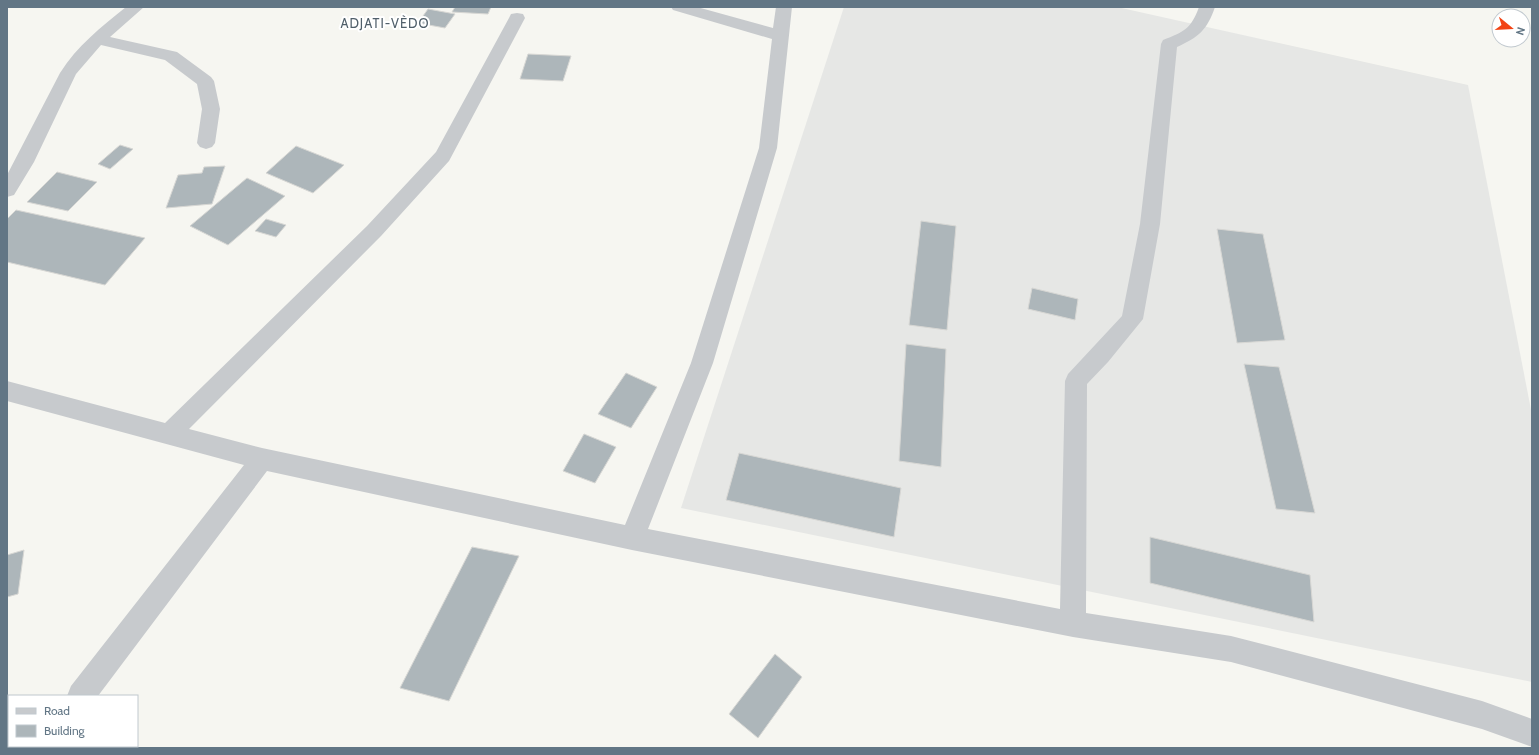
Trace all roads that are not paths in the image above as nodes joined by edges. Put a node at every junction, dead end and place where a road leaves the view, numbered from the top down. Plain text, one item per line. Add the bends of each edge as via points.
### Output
1 (136, 7) edge
2 (679, 7) edge
3 (784, 7) edge
4 (1207, 7) edge
5 (517, 18) dead end
6 (782, 36) junction
7 (97, 39) junction
8 (206, 143) dead end
9 (7, 190) edge
10 (7, 377) edge
11 (7, 391) edge
12 (48, 401) junction
13 (170, 433) junction
14 (262, 459) junction
15 (632, 538) junction
16 (1073, 624) junction
17 (82, 695) edge
18 (1532, 733) edge

1 - 7 street
2 - 6 street
3 - 6 street
4 - 16 street via 1203,22 1193,34 1169,44 1150,224 1132,319 1076,381
5 - 13 street via 443,156 374,231
6 - 15 street via 768,148 702,363
7 - 8 street via 171,56 205,81 211,109
7 - 9 street via 69,72
10 - 12 street
11 - 12 street
12 - 13 street
13 - 14 street
14 - 15 street
14 - 17 street
15 - 16 street
16 - 18 street via 1231,649 1482,715

